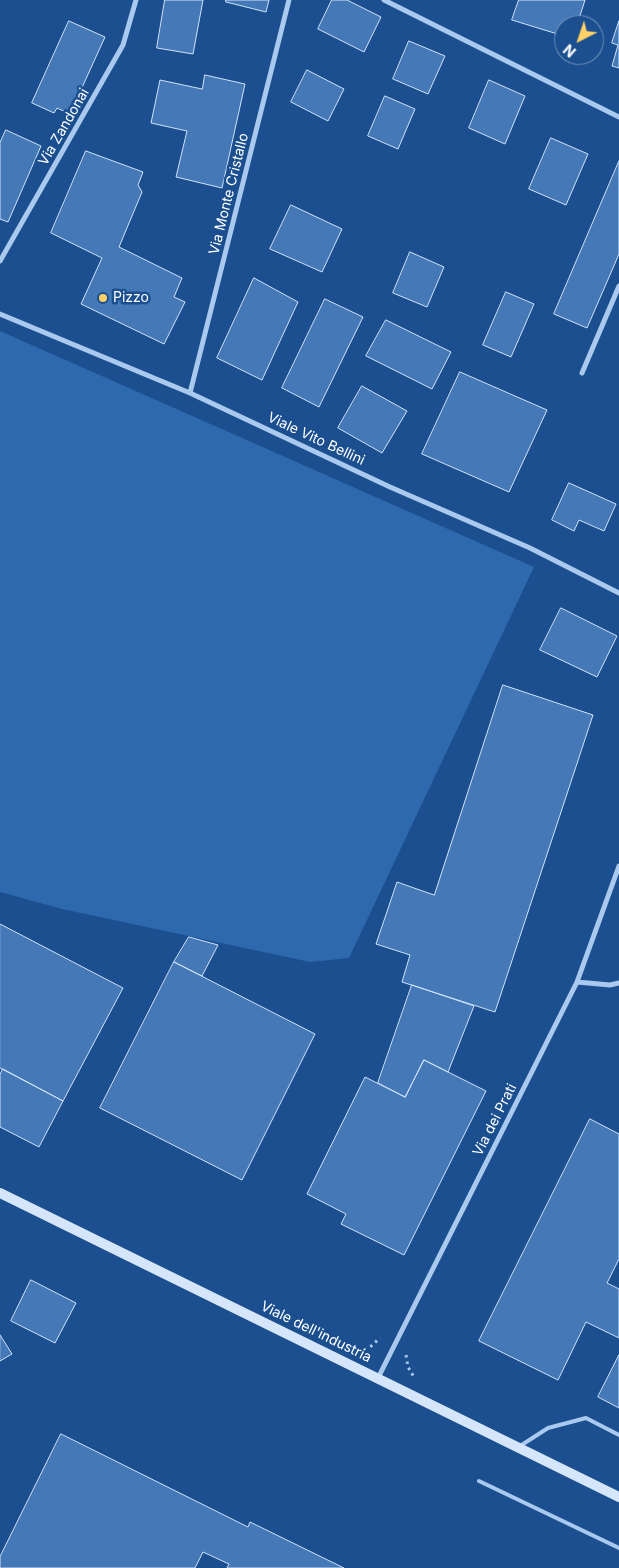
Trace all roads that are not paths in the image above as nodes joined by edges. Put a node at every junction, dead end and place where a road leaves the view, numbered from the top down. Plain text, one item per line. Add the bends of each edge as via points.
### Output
1 (136, 0) edge
2 (289, 0) edge
3 (384, 0) edge
4 (619, 116) edge
5 (0, 261) edge
6 (619, 286) edge
7 (0, 314) edge
8 (582, 373) dead end
9 (190, 393) junction
10 (619, 593) edge
11 (619, 866) edge
12 (576, 982) junction
13 (619, 983) edge
14 (0, 1193) edge
15 (378, 1378) junction
16 (619, 1435) edge
17 (518, 1447) junction
18 (479, 1481) dead end
19 (619, 1497) edge
20 (619, 1548) edge

1 - 5 street, Via Zandonai via 124,45
2 - 9 street, Via Monte Cristallo
3 - 4 street
6 - 8 street
7 - 9 street, Viale Vito Bellini
9 - 10 street, Viale Vito Bellini via 390,487 530,548
11 - 12 street, Via dei Prati
12 - 13 street
12 - 15 street, Via dei Prati
14 - 15 street, Viale dell'industria
15 - 17 street, Viale dell'industria
16 - 17 lane via 586,1418 548,1428
17 - 19 street, Viale dell'industria
18 - 20 lane

